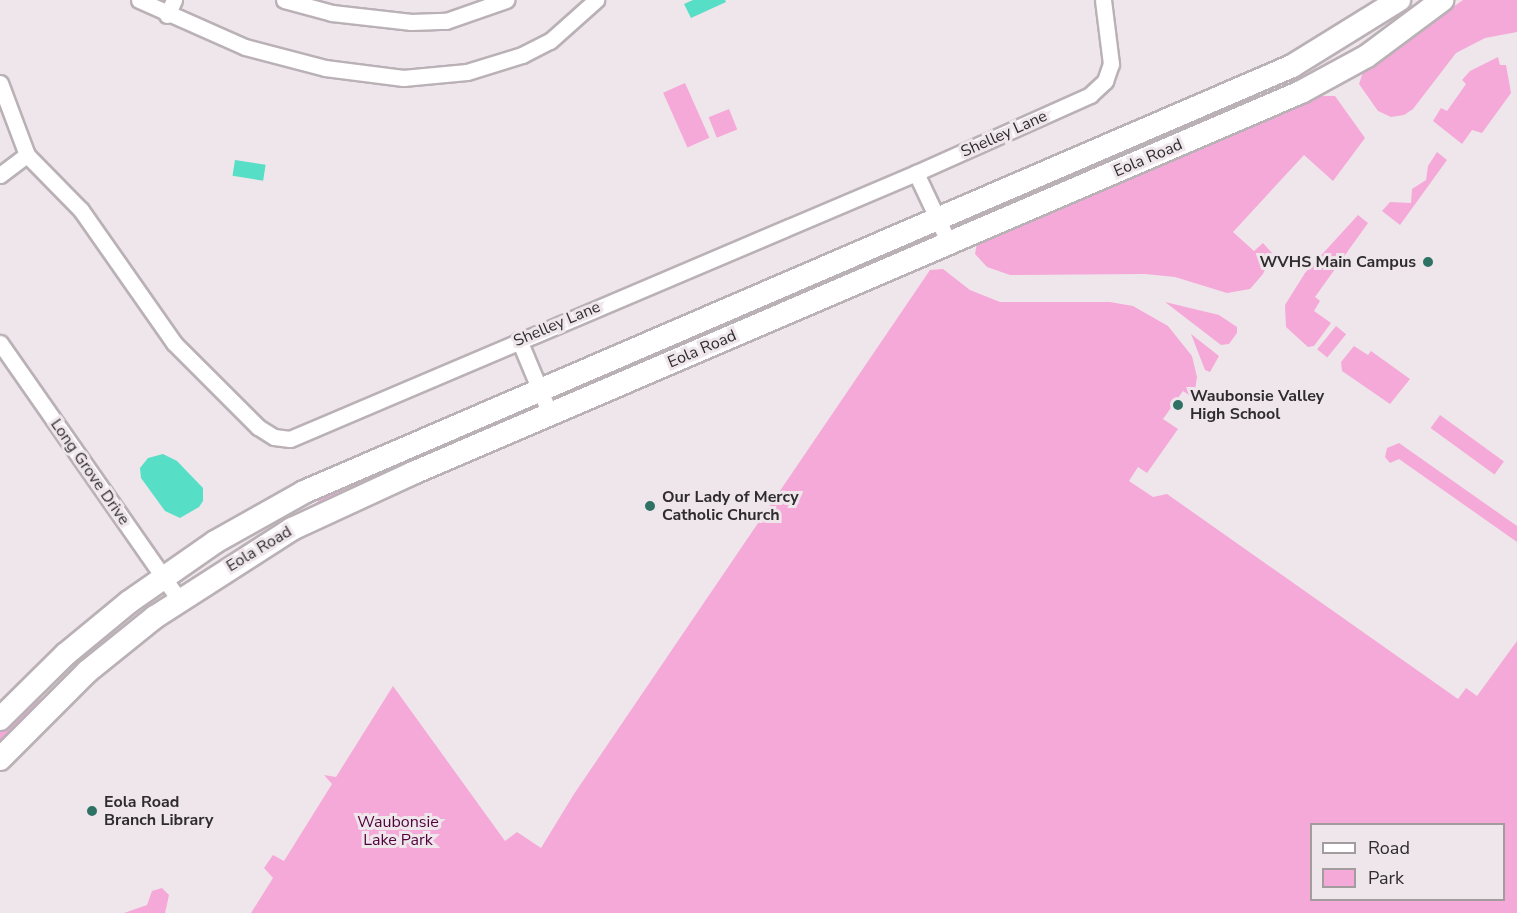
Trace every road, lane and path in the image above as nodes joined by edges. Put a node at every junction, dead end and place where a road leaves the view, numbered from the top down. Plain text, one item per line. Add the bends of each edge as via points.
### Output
1 (139, 0) edge
2 (174, 0) edge
3 (284, 0) edge
4 (506, 0) edge
5 (596, 0) edge
6 (1103, 0) edge
7 (1399, 0) edge
8 (1443, 0) edge
9 (167, 15) junction
10 (0, 83) edge
11 (27, 155) junction
12 (916, 173) junction
13 (0, 175) edge
14 (937, 218) junction
15 (949, 243) junction
16 (519, 340) junction
17 (0, 343) edge
18 (539, 389) junction
19 (550, 414) junction
20 (163, 576) junction
21 (179, 600) junction
22 (0, 719) edge
23 (0, 759) edge

1 - 9 street
2 - 9 street
3 - 4 street via 332,13 411,22 446,21
5 - 9 street via 550,41 522,55 467,72 404,78 288,60
6 - 12 street, Shelley Lane via 1111,64 1099,88
7 - 14 main road, Eola Road via 1292,66
8 - 15 main road, Eola Road via 1386,44 1309,88
10 - 11 street
11 - 13 street
11 - 16 street, Shelley Lane via 81,210 183,355 274,437 300,436
12 - 14 street
12 - 16 street, Shelley Lane
14 - 15 street
14 - 18 main road, Eola Road
15 - 19 main road, Eola Road
16 - 18 street
17 - 20 street, Long Grove Drive
18 - 19 street
18 - 20 main road, Eola Road via 304,492
19 - 21 main road, Eola Road via 292,529
20 - 21 street, Long Grove Drive
20 - 22 main road, Eola Road via 66,654
21 - 23 main road, Eola Road via 88,671

